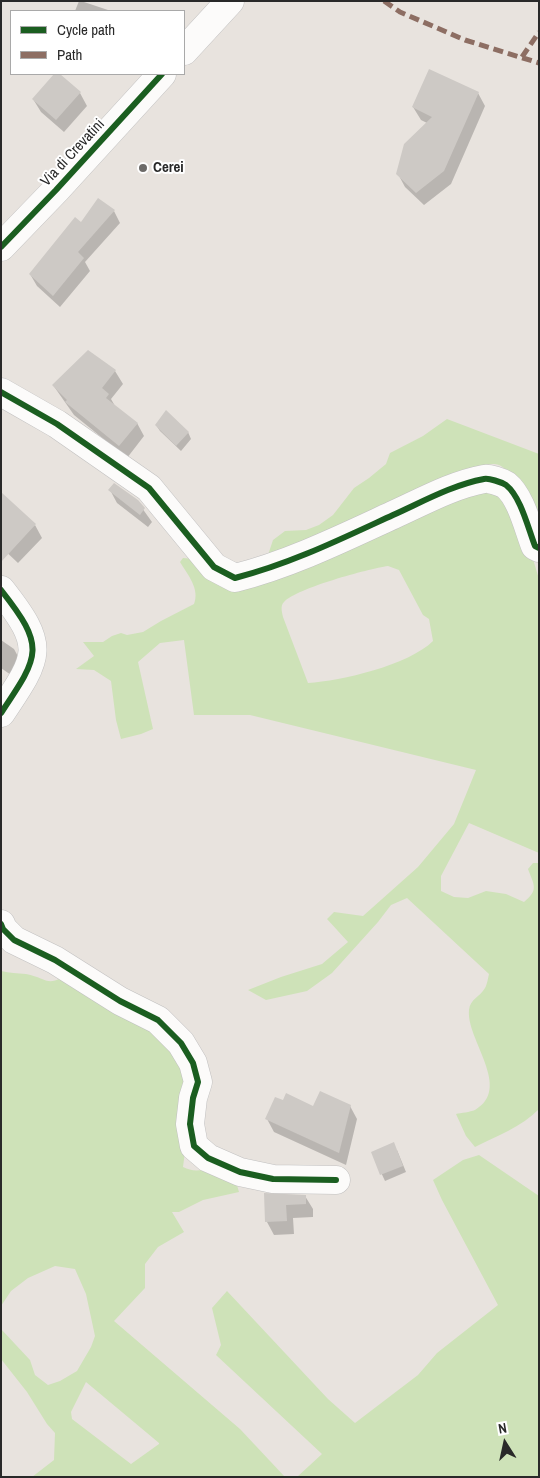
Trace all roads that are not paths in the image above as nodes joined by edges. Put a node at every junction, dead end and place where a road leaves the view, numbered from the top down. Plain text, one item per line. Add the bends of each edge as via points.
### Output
1 (230, 1) edge
2 (185, 50) edge
3 (161, 75) edge
4 (1, 247) edge
5 (1, 392) edge
6 (539, 548) edge
7 (1, 590) edge
8 (1, 713) edge
9 (1, 924) edge
10 (336, 1180) dead end

1 - 2 street
3 - 4 street, Via di Crevatini
5 - 6 street via 57,424 149,488 214,567 234,578 315,551 430,498 487,478 505,484 517,498 535,546
7 - 8 street via 19,612 32,638 34,653 27,675
9 - 10 street via 14,940 158,1020 181,1043 193,1063 198,1082 190,1124 194,1146 208,1158 240,1172 273,1180

